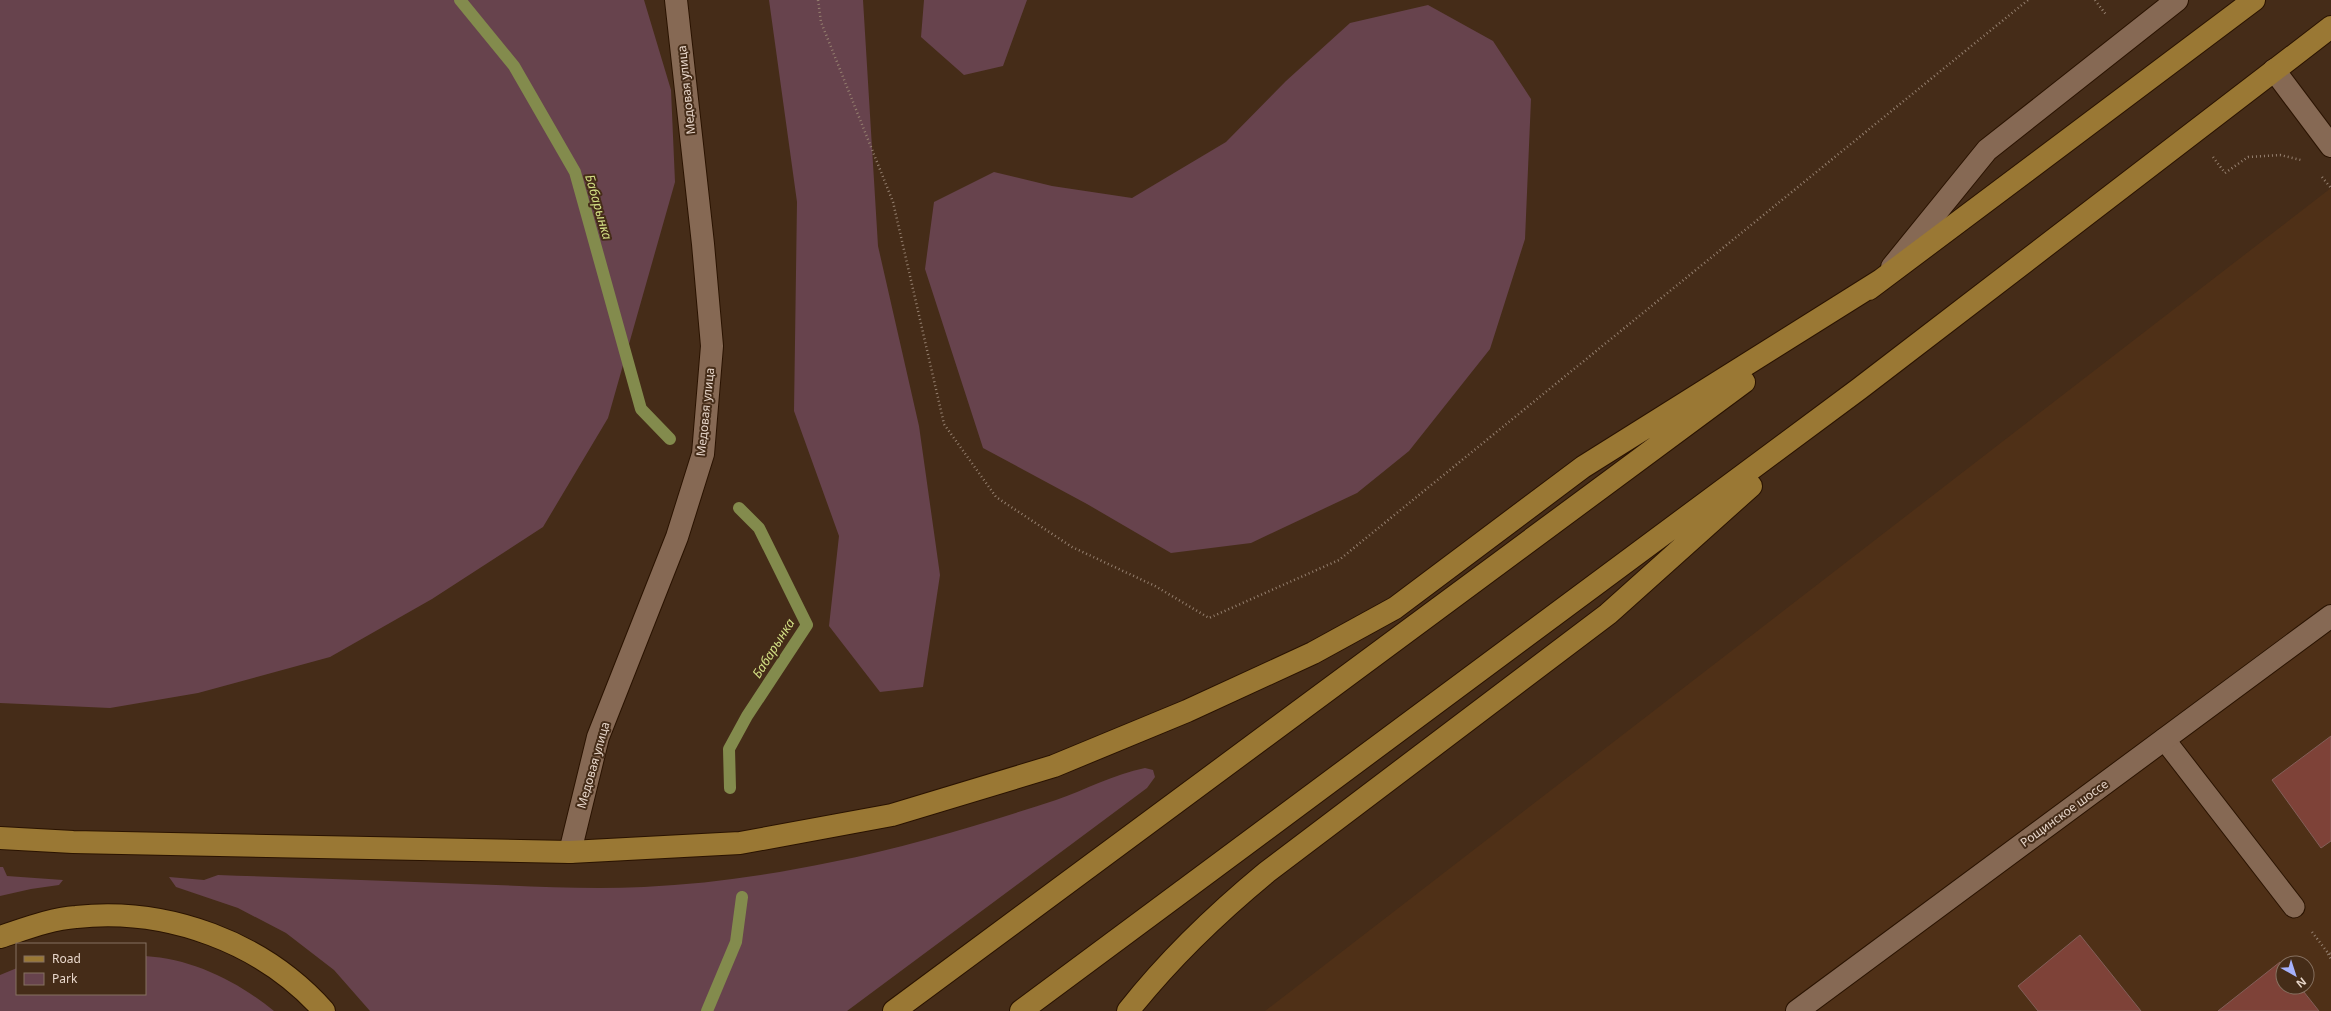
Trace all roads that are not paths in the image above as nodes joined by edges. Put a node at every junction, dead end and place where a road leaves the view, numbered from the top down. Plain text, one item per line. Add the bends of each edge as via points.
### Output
1 (676, 0) edge
2 (2177, 0) edge
3 (2254, 0) edge
4 (2331, 27) edge
5 (2274, 70) junction
6 (2331, 146) edge
7 (1881, 280) junction
8 (1859, 389) junction
9 (2331, 616) edge
10 (2164, 739) junction
11 (0, 838) edge
12 (570, 852) junction
13 (2294, 907) dead end
14 (0, 937) edge
15 (1805, 1009) edge
16 (324, 1011) edge
17 (894, 1011) edge
18 (1020, 1011) edge
19 (1128, 1011) edge

1 - 12 street, Медовая улица via 712,346 703,454 677,537 598,737
2 - 7 street via 1987,150
3 - 7 main road
4 - 5 main road
5 - 6 street
5 - 8 main road
7 - 12 main road via 1583,468 1395,608 1313,653 1187,711 1054,766 892,815 740,843
7 - 17 main road
8 - 18 main road
8 - 19 main road via 1608,614 1267,872 1216,915 1154,977
9 - 10 street, Рощинское шоссе
10 - 13 lane
10 - 15 street, Рощинское шоссе
11 - 12 main road
14 - 16 main road via 38,924 75,917 118,915 175,923 212,935 271,964

